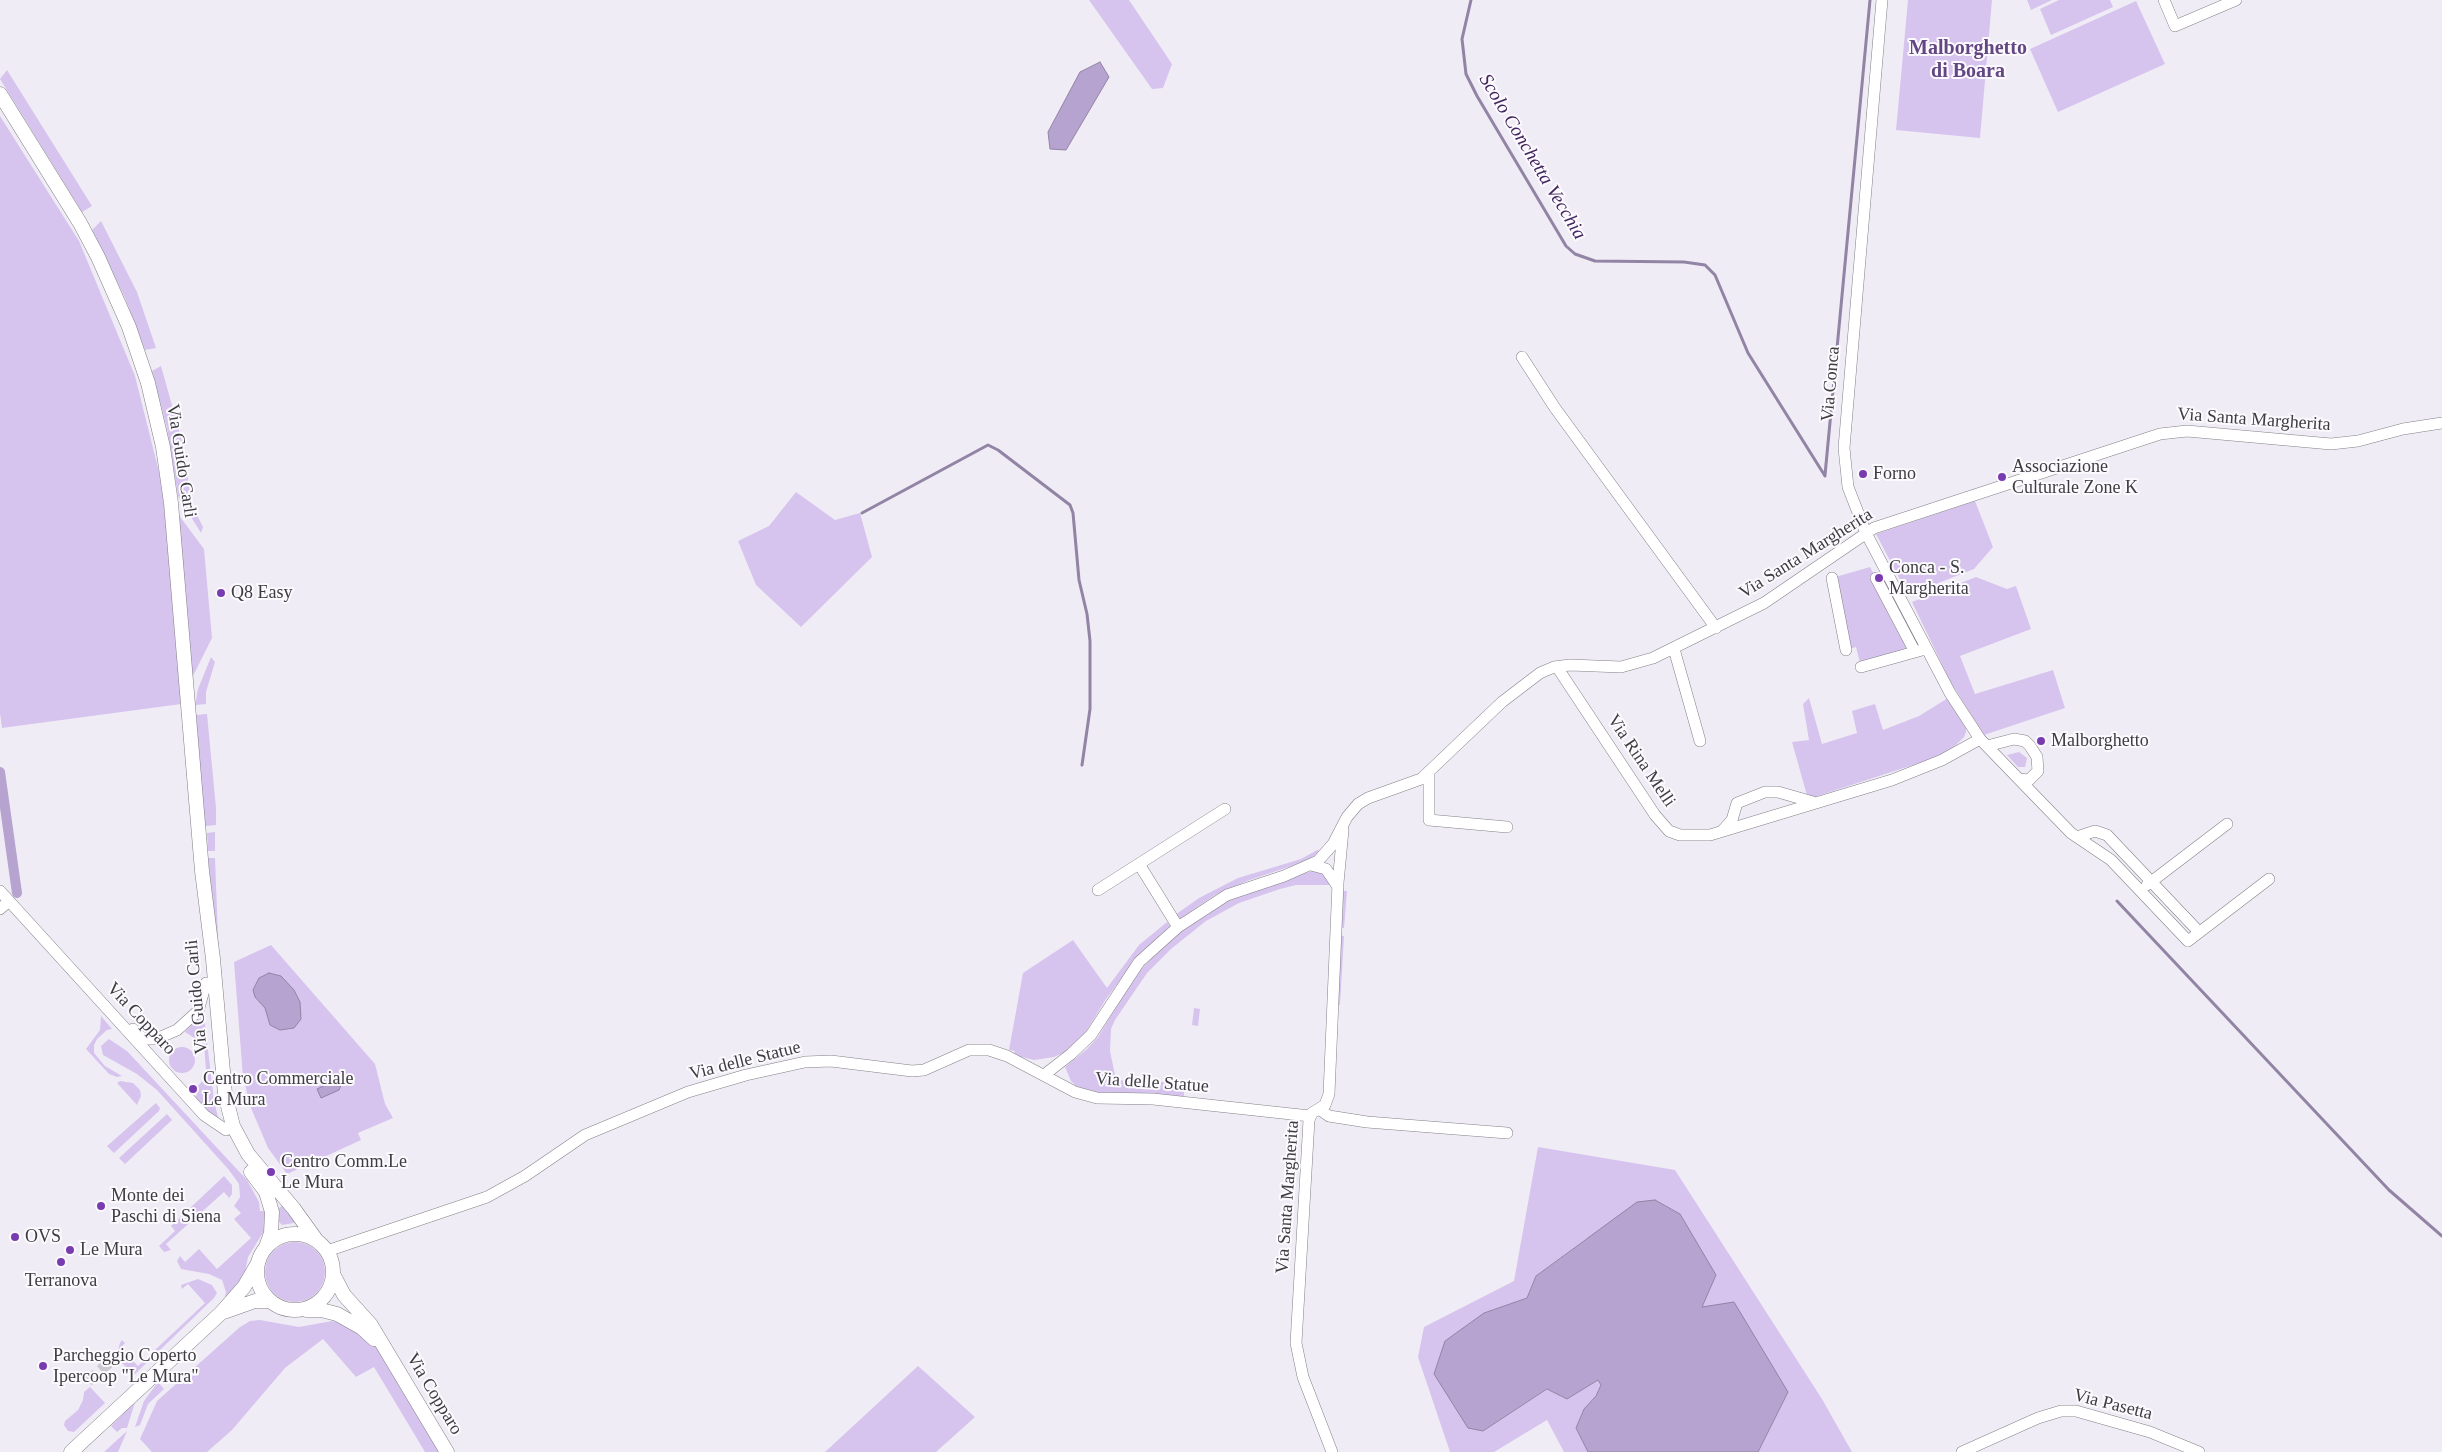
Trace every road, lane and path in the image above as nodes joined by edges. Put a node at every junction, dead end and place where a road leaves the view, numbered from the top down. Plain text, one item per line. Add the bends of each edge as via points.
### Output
1 (1882, 0) edge
2 (2164, 0) edge
3 (2236, 0) edge
4 (0, 94) edge
5 (1522, 357) dead end
6 (2442, 423) edge
7 (1866, 533) junction
8 (1832, 578) dead end
9 (1876, 578) dead end
10 (1716, 628) junction
11 (1674, 649) junction
12 (1846, 650) dead end
13 (1920, 650) junction
14 (1557, 667) junction
15 (1861, 667) dead end
16 (1700, 741) dead end
17 (1984, 743) junction
18 (1429, 773) junction
19 (2019, 779) junction
20 (1815, 802) junction
21 (1226, 809) dead end
22 (1346, 819) junction
23 (2228, 824) dead end
24 (1507, 827) dead end
25 (1720, 832) junction
26 (2077, 837) junction
27 (1326, 853) junction
28 (1340, 863) junction
29 (1139, 864) junction
30 (1310, 865) junction
31 (1326, 869) junction
32 (202, 871) junction
33 (2269, 879) dead end
34 (2151, 881) junction
35 (1338, 886) junction
36 (1098, 890) dead end
37 (2140, 890) junction
38 (0, 891) edge
39 (9, 901) junction
40 (0, 910) edge
41 (1178, 927) junction
42 (34, 928) junction
43 (2199, 932) junction
44 (206, 982) junction
45 (1044, 1074) junction
46 (1314, 1112) junction
47 (226, 1130) junction
48 (1507, 1133) dead end
49 (322, 1246) junction
50 (266, 1247) junction
51 (258, 1262) junction
52 (333, 1274) junction
53 (274, 1305) junction
54 (304, 1310) junction
55 (221, 1313) junction
56 (389, 1356) junction
57 (71, 1452) edge
58 (447, 1452) edge
59 (1332, 1452) edge
60 (1962, 1452) edge
61 (2199, 1452) edge

1 - 7 street, Via Conca via 1844,448 1848,486
2 - 3 street via 2175,26
4 - 32 main road, Via Guido Carli via 98,257 132,334 153,402 172,516
5 - 10 street via 1555,408
6 - 7 street, Via Santa Margherita via 2330,444 2169,432 1892,521
7 - 10 street, Via Santa Margherita via 1791,586
7 - 13 street, Via Conca
8 - 12 street
9 - 13 street
10 - 11 street, Via Santa Margherita
11 - 14 street, Via Santa Margherita via 1621,667
11 - 16 street
13 - 15 street
13 - 17 street, Via Conca
14 - 18 street, Via Santa Margherita via 1540,673 1517,688
14 - 25 street, Via Rina Melli via 1664,827 1686,836 1700,837
17 - 19 street, Via Conca
17 - 19 street, Via Rina Melli via 2014,739 2025,741 2030,746 2037,757 2038,771 2029,780
17 - 20 street, Via Rina Melli via 1911,774
18 - 22 street, Via Santa Margherita via 1414,782 1368,798 1352,809
18 - 24 street via 1429,820
19 - 26 street, Via Conca
20 - 25 street, Via Rina Melli
20 - 25 street via 1778,792 1765,792 1738,803 1728,825
21 - 29 street
22 - 27 street, Via Santa Margherita
22 - 28 street, Via Santa Margherita
23 - 34 street
26 - 34 street via 2095,831 2107,835
26 - 37 street, Via Conca via 2111,860
27 - 28 street via 1335,854
27 - 30 street, Via Santa Margherita
27 - 31 street
28 - 35 street, Via Santa Margherita
29 - 36 street
29 - 41 street
30 - 31 street
30 - 41 street, Via Santa Margherita via 1227,895
31 - 35 street
32 - 44 main road, Via Guido Carli
32 - 49 main road, Via Guido Carli via 230,1116 248,1154
33 - 43 street
34 - 37 street
34 - 43 street
35 - 46 street, Via Santa Margherita via 1330,1090 1326,1103
37 - 43 street, Via Conca via 2188,940
38 - 39 street, Via Copparo
39 - 40 street
39 - 42 street, Via Copparo
41 - 45 street, Via Santa Margherita via 1139,962 1091,1035
42 - 44 street, Via Copparo via 141,1037 164,1037 193,1017 198,1011
42 - 47 street, Via Copparo via 204,1114
44 - 47 main road, Via Guido Carli via 215,1089
45 - 46 street, Via delle Statue via 1075,1092 1097,1098
45 - 49 street, Via delle Statue via 1000,1052 979,1049 918,1070 831,1061 797,1064 746,1075 688,1092 600,1128 569,1145 504,1190 487,1197
46 - 48 street, Via delle Statue via 1368,1122
46 - 59 street, Via Santa Margherita via 1299,1272 1297,1349 1303,1377
47 - 50 main road, Via Guido Carli via 269,1199 272,1218
49 - 50 main road via 304,1235 290,1234
49 - 52 main road, Via Copparo via 333,1266
50 - 51 main road
51 - 53 main road via 257,1276 261,1289
51 - 55 main road via 244,1287
52 - 54 main road via 327,1294
52 - 56 main road, Via Copparo via 341,1292 367,1320
53 - 54 main road, Via Copparo via 292,1311
53 - 55 main road, Via Copparo via 269,1301 255,1301
54 - 56 main road, Via Copparo via 331,1312 346,1318 371,1335
55 - 57 main road
56 - 58 main road, Via Copparo
60 - 61 street, Via Pasetta via 2038,1418 2061,1411 2076,1411 2150,1432

